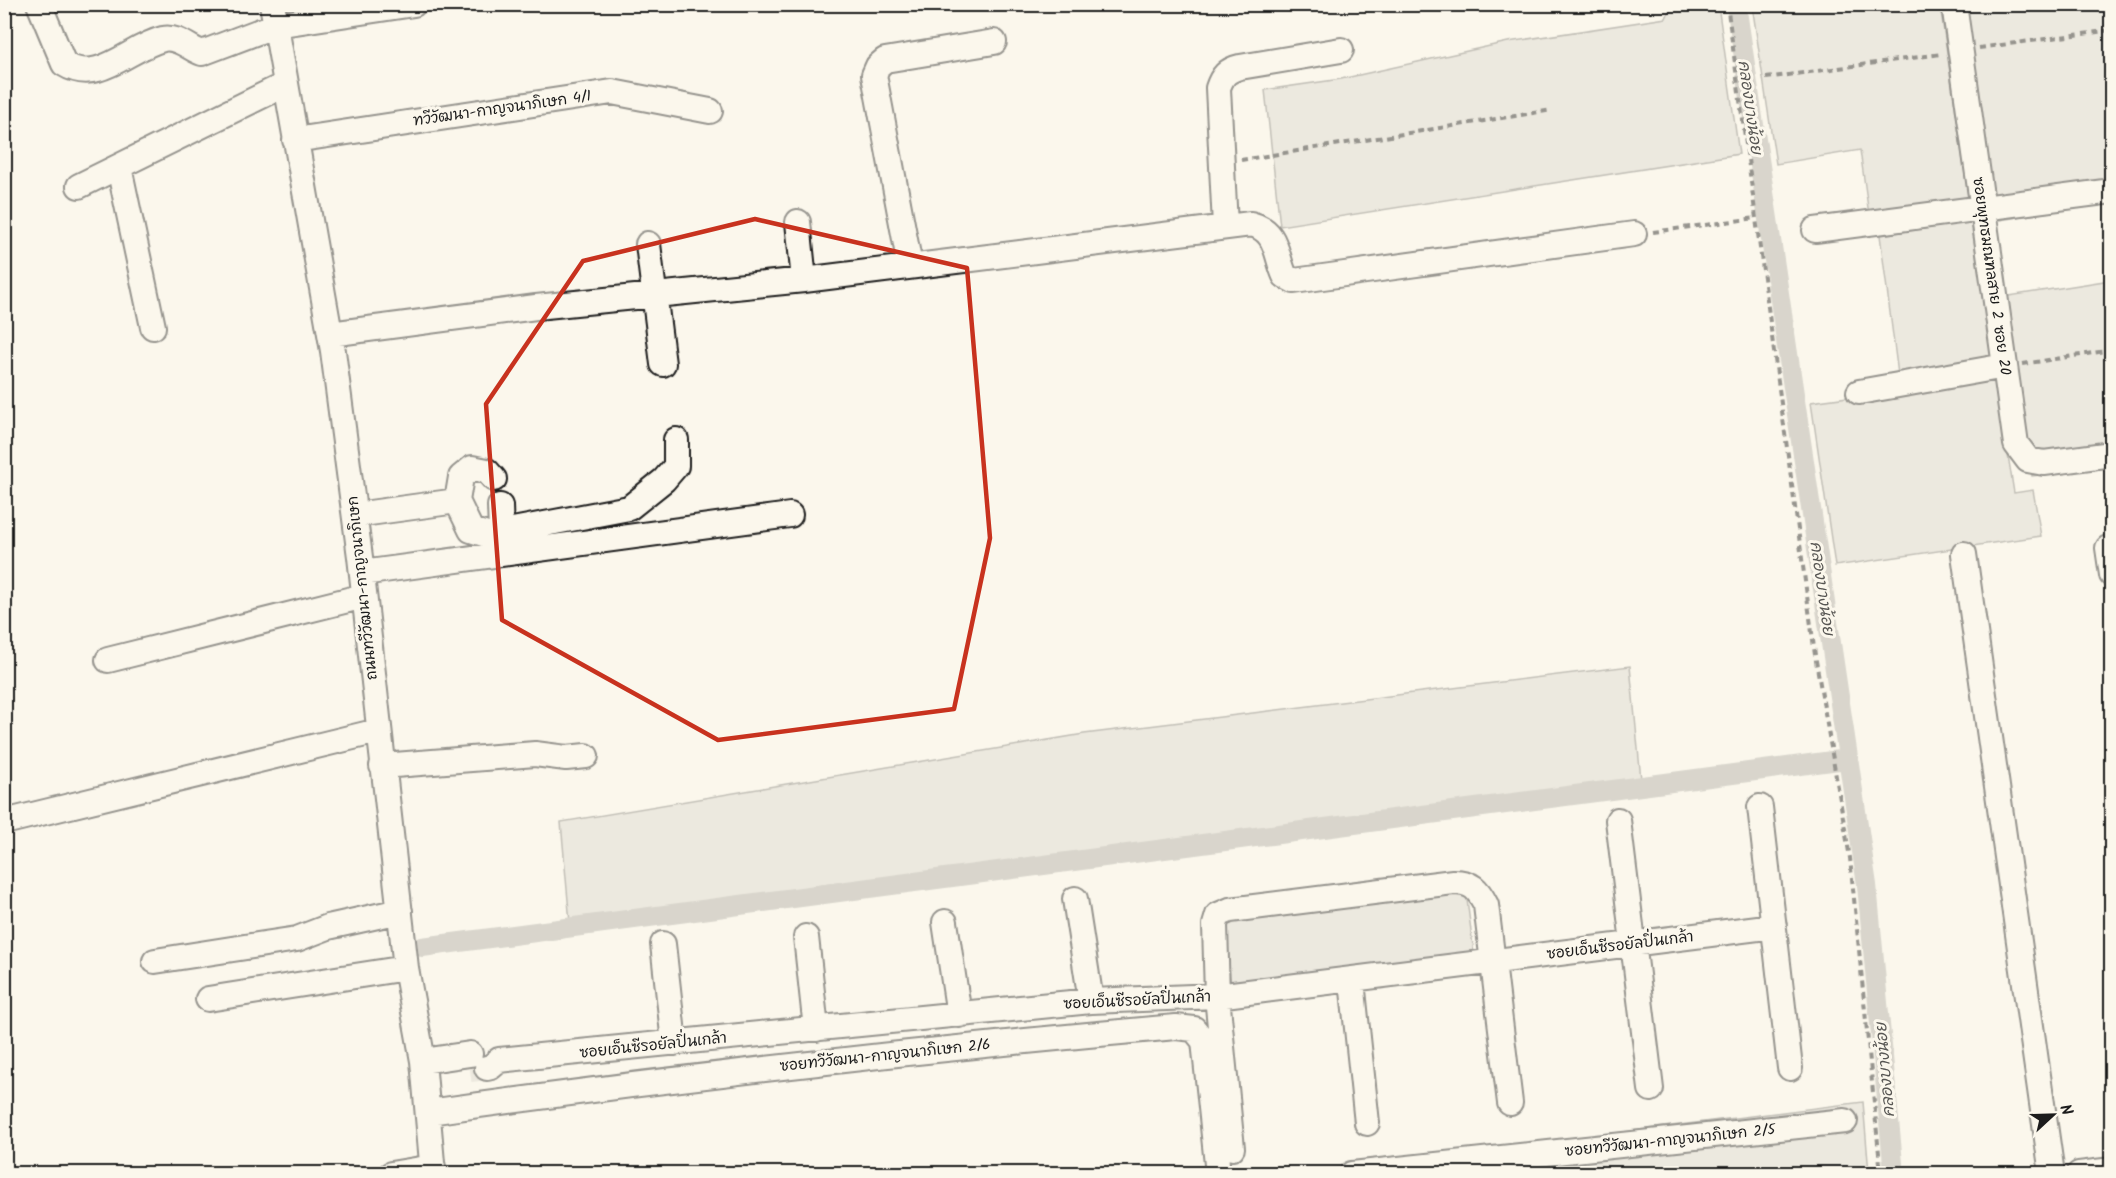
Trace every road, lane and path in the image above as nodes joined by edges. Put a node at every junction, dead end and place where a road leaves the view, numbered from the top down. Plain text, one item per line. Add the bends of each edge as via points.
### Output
1 (39, 4) edge
2 (414, 4) edge
3 (1727, 4) edge
4 (1954, 4) edge
5 (274, 15) edge
6 (994, 42) dead end
7 (1341, 50) dead end
8 (284, 85) junction
9 (1552, 110) dead end
10 (710, 111) dead end
11 (295, 140) junction
12 (1222, 163) junction
13 (119, 167) junction
14 (79, 186) dead end
15 (2112, 191) edge
16 (1983, 208) junction
17 (1756, 218) junction
18 (798, 222) dead end
19 (1225, 226) junction
20 (1815, 231) dead end
21 (1634, 234) joint
22 (648, 244) dead end
23 (910, 266) junction
24 (804, 280) junction
25 (656, 295) junction
26 (153, 327) dead end
27 (330, 334) junction
28 (2112, 350) edge
29 (663, 363) dead end
30 (2005, 366) junction
31 (1859, 392) dead end
32 (676, 440) dead end
33 (2112, 454) edge
34 (494, 479) dead end
35 (458, 501) junction
36 (500, 506) dead end
37 (790, 514) dead end
38 (355, 515) junction
39 (501, 532) junction
40 (2108, 548) dead end
41 (1964, 554) dead end
42 (2112, 575) edge
43 (363, 584) junction
44 (108, 660) dead end
45 (378, 731) junction
46 (586, 756) dead end
47 (382, 766) junction
48 (1760, 807) dead end
49 (1618, 820) dead end
50 (4, 822) edge
51 (1075, 899) dead end
52 (400, 911) junction
53 (945, 922) dead end
54 (1774, 926) junction
55 (806, 937) dead end
56 (663, 944) dead end
57 (1632, 944) junction
58 (1491, 960) junction
59 (154, 961) dead end
60 (406, 968) junction
61 (1352, 981) junction
62 (1217, 996) junction
63 (208, 999) dead end
64 (1091, 1001) junction
65 (958, 1014) junction
66 (816, 1029) junction
67 (674, 1043) junction
68 (1790, 1068) dead end
69 (424, 1069) junction
70 (1651, 1089) dead end
71 (1510, 1103) dead end
72 (429, 1112) junction
73 (1845, 1121) dead end
74 (1367, 1123) dead end
75 (1232, 1148) dead end
76 (433, 1170) edge
77 (2112, 1170) edge
78 (391, 1173) edge
79 (1218, 1173) edge
80 (1352, 1173) edge
81 (1881, 1173) edge
82 (2052, 1173) edge
83 (2079, 1173) edge

1 - 5 street via 64,64 81,72 96,70 165,39 184,42 202,53
2 - 5 street
3 - 17 path
4 - 16 street, ซอยพุทธมณฑลสาย 2 ซอย 20
5 - 8 street, ถนนทวีวัฒนา-กาญจนาภิเษก
6 - 23 street via 885,60 874,75
7 - 12 street via 1240,67 1225,74 1218,88
8 - 11 street, ถนนทวีวัฒนา-กาญจนาภิเษก
8 - 13 street
9 - 12 path
10 - 11 street, ทวีวัฒนา-กาญจนาภิเษก 4/1 via 612,92
11 - 27 street, ถนนทวีวัฒนา-กาญจนาภิเษก
12 - 19 street
13 - 14 street
13 - 26 street
15 - 16 street
16 - 20 street
16 - 30 street, ซอยพุทธมณฑลสาย 2 ซอย 20
17 - 21 path
17 - 81 path via 1815,655 1850,858
18 - 24 street
19 - 21 street via 1251,224 1268,232 1285,276 1294,281
19 - 23 street
22 - 25 street
23 - 24 street
24 - 25 street
25 - 27 street
25 - 29 street
27 - 38 street, ถนนทวีวัฒนา-กาญจนาภิเษก
28 - 30 path
30 - 31 street
30 - 33 street, ซอยพุทธมณฑลสาย 2 ซอย 20 via 2016,444 2028,460 2044,463
32 - 39 street via 676,466 629,508
34 - 35 street via 487,471 472,468 461,477
35 - 38 street
35 - 39 street via 471,530 487,535
36 - 39 street
37 - 43 street
38 - 43 street, ถนนทวีวัฒนา-กาญจนาภิเษก
40 - 42 street
41 - 82 street
43 - 44 street
43 - 45 street, ถนนทวีวัฒนา-กาญจนาภิเษก
45 - 47 street, ถนนทวีวัฒนา-กาญจนาภิเษก
45 - 50 street
46 - 47 street via 535,754
47 - 52 street, ถนนทวีวัฒนา-กาญจนาภิเษก
48 - 54 street
49 - 57 street
51 - 64 street
52 - 59 street via 328,927 297,939
52 - 60 street, ถนนทวีวัฒนา-กาญจนาภิเษก
53 - 65 street
54 - 57 street, ซอยเอ็นซีรอยัลปิ่นเกล้า
54 - 68 street
55 - 66 street
56 - 67 street
57 - 58 street, ซอยเอ็นซีรอยัลปิ่นเกล้า
57 - 70 street
58 - 61 street, ซอยเอ็นซีรอยัลปิ่นเกล้า
58 - 62 street via 1486,905 1478,890 1465,882 1230,910 1218,915 1215,925
58 - 71 street
60 - 63 street
60 - 69 street, ถนนทวีวัฒนา-กาญจนาภิเษก
61 - 62 street, ซอยเอ็นซีรอยัลปิ่นเกล้า
61 - 74 street
62 - 64 street, ซอยเอ็นซีรอยัลปิ่นเกล้า
62 - 75 street
64 - 65 street, ซอยเอ็นซีรอยัลปิ่นเกล้า
65 - 66 street, ซอยเอ็นซีรอยัลปิ่นเกล้า
66 - 67 street, ซอยเอ็นซีรอยัลปิ่นเกล้า
67 - 69 street, ซอยเอ็นซีรอยัลปิ่นเกล้า
69 - 72 street, ถนนทวีวัฒนา-กาญจนาภิเษก
72 - 76 street, ถนนทวีวัฒนา-กาญจนาภิเษก
72 - 79 street, ซอยทวีวัฒนา-กาญจนาภิเษก 2/6 via 642,1082 919,1050 1194,1029 1204,1041
73 - 80 street, ซอยทวีวัฒนา-กาญจนาภิเษก 2/5
76 - 78 street
77 - 83 street

